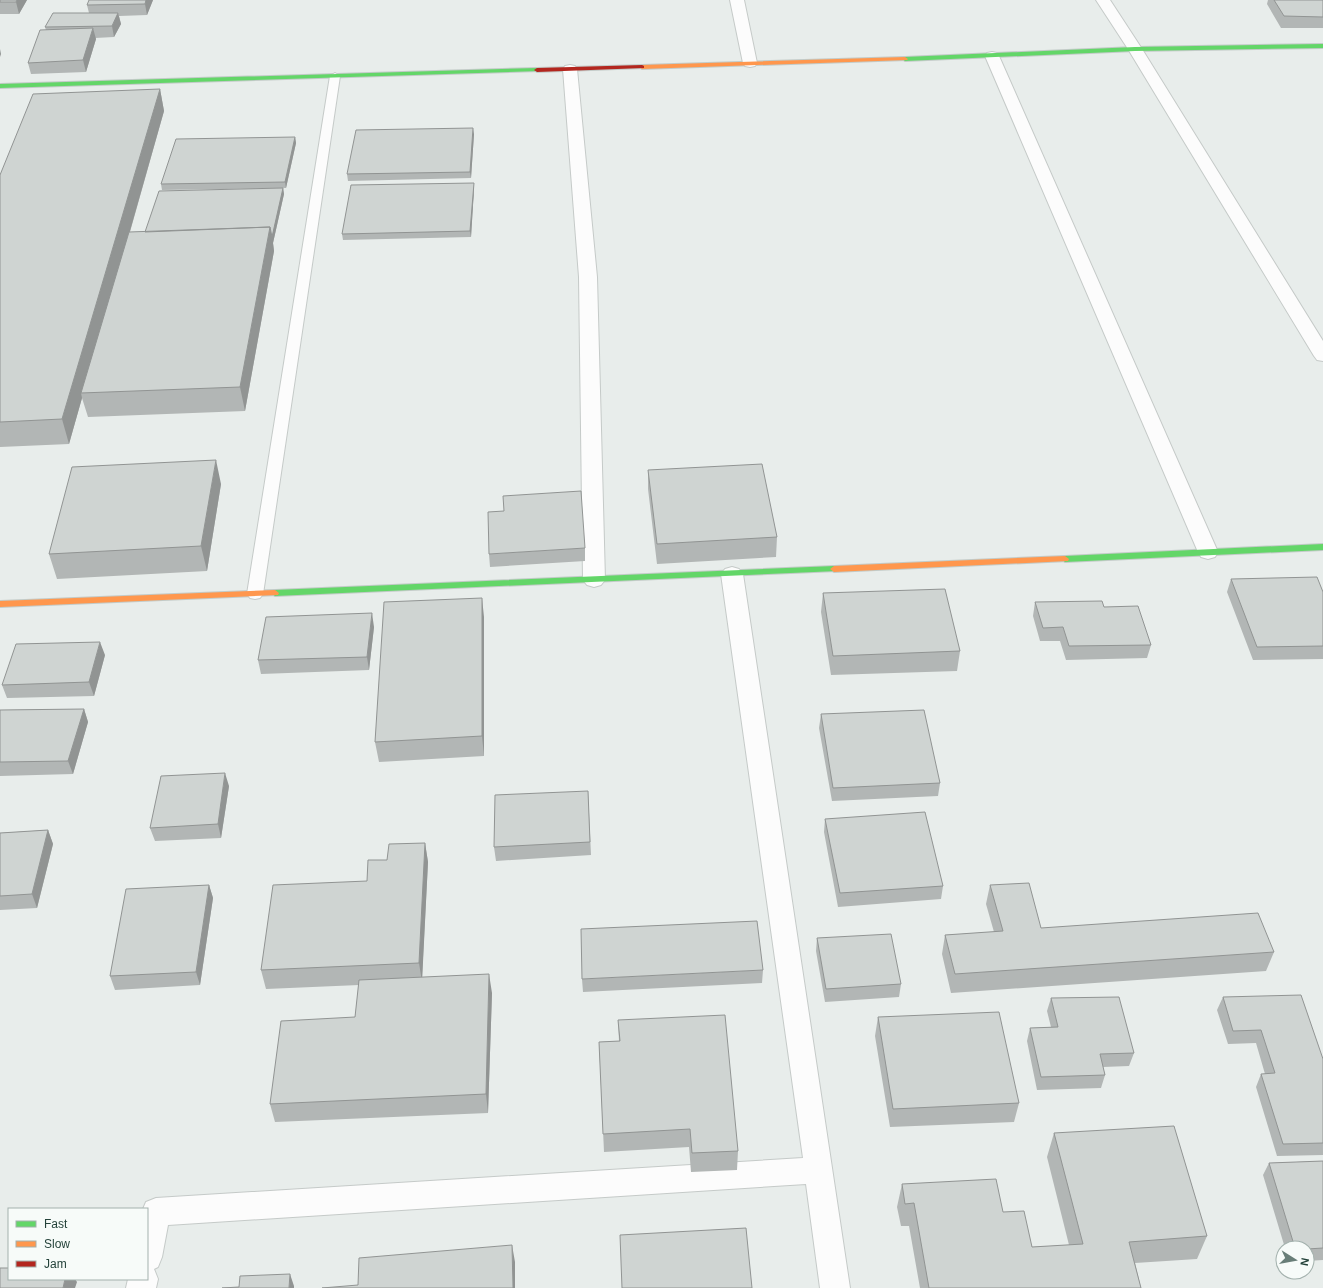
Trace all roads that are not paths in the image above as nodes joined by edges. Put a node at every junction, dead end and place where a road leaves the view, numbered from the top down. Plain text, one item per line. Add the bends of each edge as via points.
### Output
1 (737, 0) edge
2 (1103, 0) edge
3 (1323, 46) edge
4 (1135, 49) junction
5 (992, 56) junction
6 (750, 63) junction
7 (570, 69) junction
8 (335, 76) junction
9 (0, 86) edge
10 (1323, 356) edge
11 (1323, 547) edge
12 (1208, 552) junction
13 (732, 574) junction
14 (594, 580) junction
15 (255, 594) junction
16 (0, 604) edge
17 (820, 1170) junction
18 (148, 1252) edge
19 (835, 1288) edge

1 - 6 street
2 - 4 street
3 - 4 street
4 - 5 street
4 - 10 street
5 - 6 street
5 - 12 street
6 - 7 street
7 - 8 street
7 - 14 street via 588,277
8 - 9 street
8 - 15 lane
11 - 12 street
12 - 13 street
13 - 14 street
13 - 17 street
14 - 15 street
15 - 16 street
17 - 18 street via 156,1212
17 - 19 street

